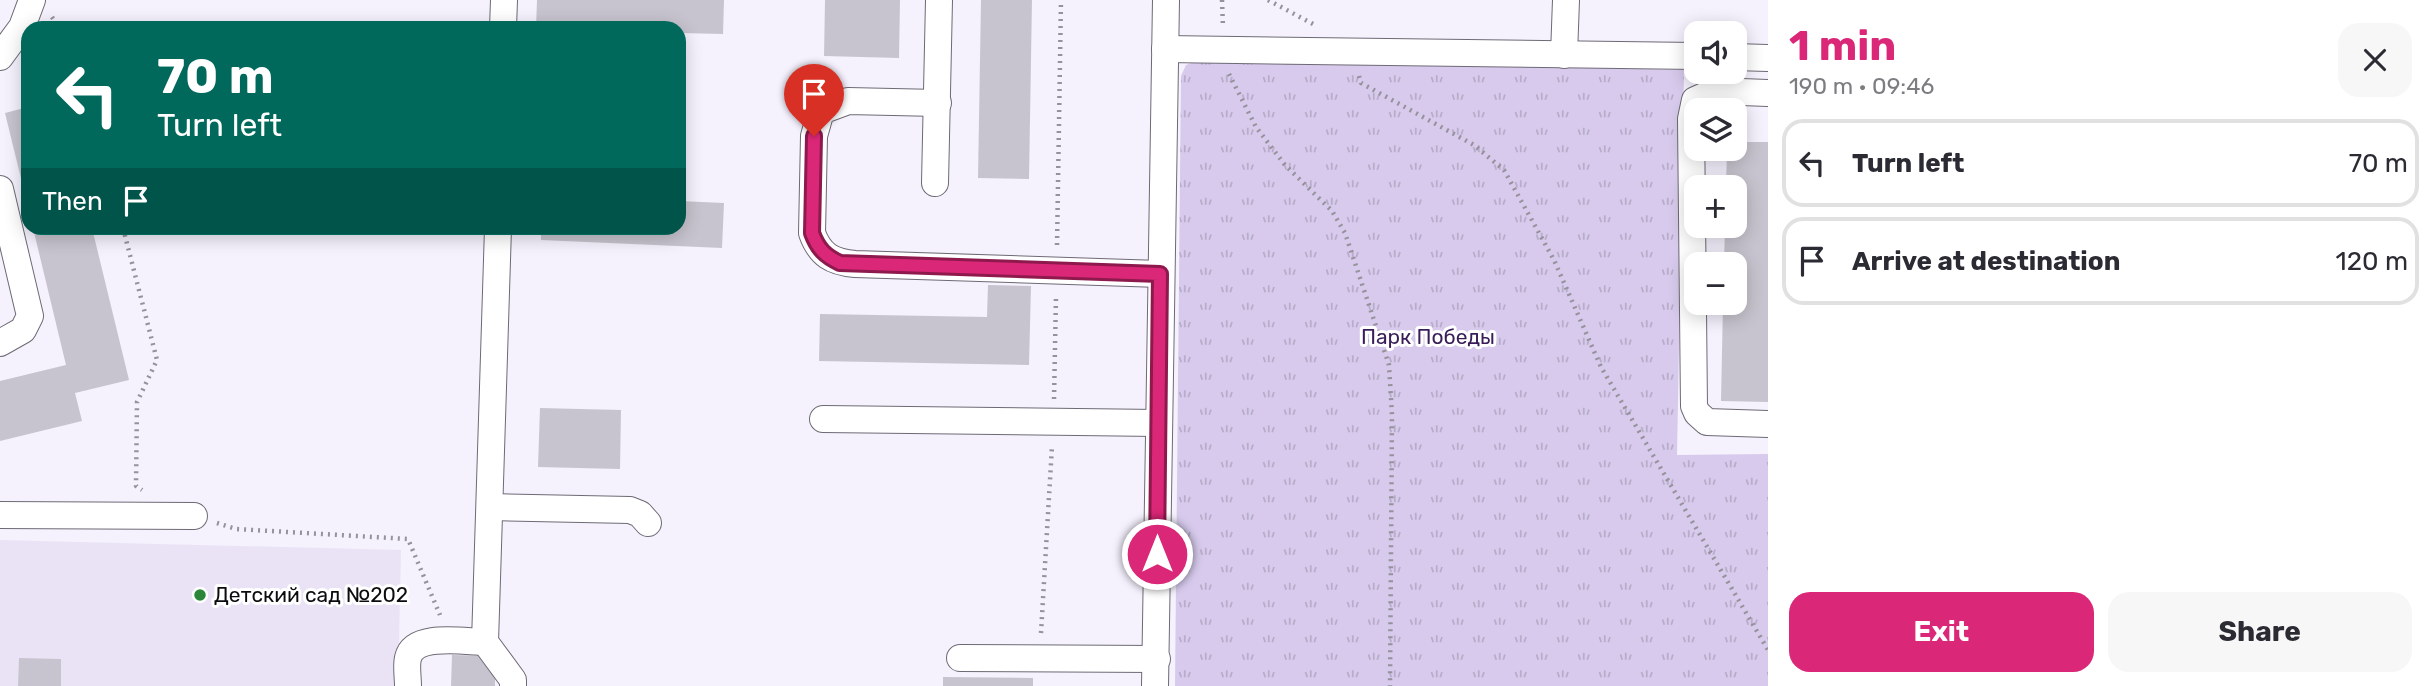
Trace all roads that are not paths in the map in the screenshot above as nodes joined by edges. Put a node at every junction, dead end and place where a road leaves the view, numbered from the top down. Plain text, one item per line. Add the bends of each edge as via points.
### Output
1 (32, 0) edge
2 (504, 0) edge
3 (939, 0) edge
4 (1166, 0) edge
5 (1566, 0) edge
6 (24, 21) edge
7 (503, 21) edge
8 (21, 28) edge
9 (1165, 49) junction
10 (1564, 55) junction
11 (1684, 56) edge
12 (0, 57) edge
13 (1747, 57) edge
14 (1768, 58) edge
15 (1768, 93) edge
16 (938, 103) junction
17 (935, 183) dead end
18 (0, 189) edge
19 (498, 235) edge
20 (1160, 274) junction
21 (0, 343) edge
22 (823, 419) dead end
23 (1158, 423) junction
24 (1768, 424) edge
25 (490, 507) junction
26 (0, 515) edge
27 (194, 516) road end
28 (648, 523) dead end
29 (485, 642) junction
30 (960, 658) dead end
31 (1157, 659) junction
32 (408, 686) edge
33 (513, 686) edge
34 (1155, 686) edge

1 - 6 street
2 - 7 street
3 - 16 street
4 - 9 street
5 - 10 street
8 - 12 street
9 - 10 street
9 - 20 street
10 - 11 street
13 - 14 street
15 - 24 street via 1715,91 1695,100 1691,119 1694,406 1707,422
16 - 17 street
16 - 20 street via 848,101 821,111 814,136 812,233 827,257 855,264
18 - 21 street via 30,316 23,330
19 - 25 street
20 - 23 street
22 - 23 street
23 - 31 street
25 - 28 street via 630,510
25 - 29 street
26 - 27 street
29 - 32 street via 423,641 408,657
29 - 33 street
30 - 31 street
31 - 34 street

